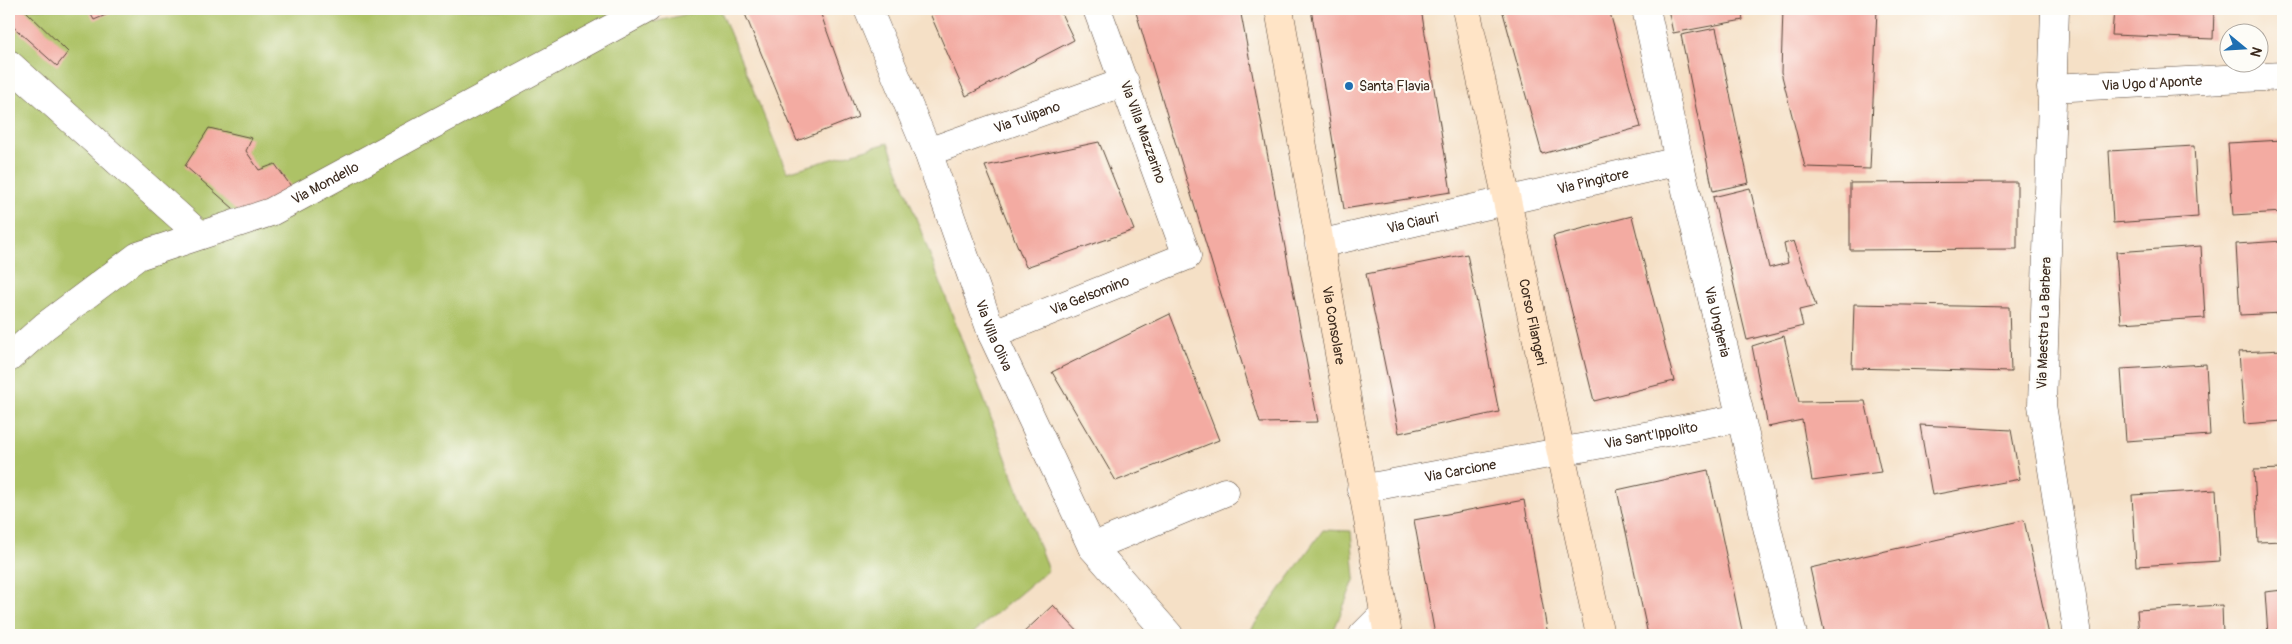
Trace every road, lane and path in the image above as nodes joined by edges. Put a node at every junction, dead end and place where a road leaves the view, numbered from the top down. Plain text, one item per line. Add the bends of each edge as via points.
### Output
1 (647, 9) edge
2 (868, 9) edge
3 (1097, 9) edge
4 (1279, 9) edge
5 (1466, 9) edge
6 (1646, 9) edge
7 (2054, 9) edge
8 (9, 64) edge
9 (2283, 76) edge
10 (1125, 82) junction
11 (2051, 88) junction
12 (928, 152) junction
13 (1679, 161) junction
14 (1507, 202) junction
15 (200, 235) junction
16 (1319, 244) junction
17 (1188, 256) joint
18 (992, 334) junction
19 (9, 358) edge
20 (1741, 418) junction
21 (1560, 451) junction
22 (1361, 489) junction
23 (1225, 492) dead end
24 (1092, 547) junction
25 (1386, 624) edge
26 (1169, 635) edge
27 (1363, 635) edge
28 (1600, 635) edge
29 (1793, 635) edge
30 (2078, 635) edge

1 - 15 street, Via Mondello via 271,212
2 - 12 street, Via Villa Oliva
3 - 10 street, Via Villa Mazzarino
4 - 16 street, Via Consolare
5 - 14 street, Corso Filangeri
6 - 13 street, Via Ungheria
7 - 11 street, Via Maestra La Barbera
8 - 15 street
9 - 11 street, Via Ugo d'Aponte
10 - 12 street, Via Tulipano
10 - 17 street, Via Villa Mazzarino
11 - 30 street, Via Maestra La Barbera via 2042,405
12 - 18 street, Via Villa Oliva
13 - 14 street, Via Pingitore
13 - 20 street, Via Ungheria
14 - 16 street, Via Ciauri
14 - 21 street, Corso Filangeri
15 - 19 street, Via Mondello via 138,256 45,326
16 - 22 street, Via Consolare
17 - 18 street, Via Gelsomino
18 - 24 street, Via Villa Oliva
20 - 21 street, Via Sant'Ippolito
20 - 29 street, Via Ungheria
21 - 22 street, Via Carcione
21 - 28 street, Corso Filangeri
22 - 25 street, Via Consolare
23 - 24 street
24 - 26 street, Via Villa Oliva
25 - 27 street, Via Consolare

